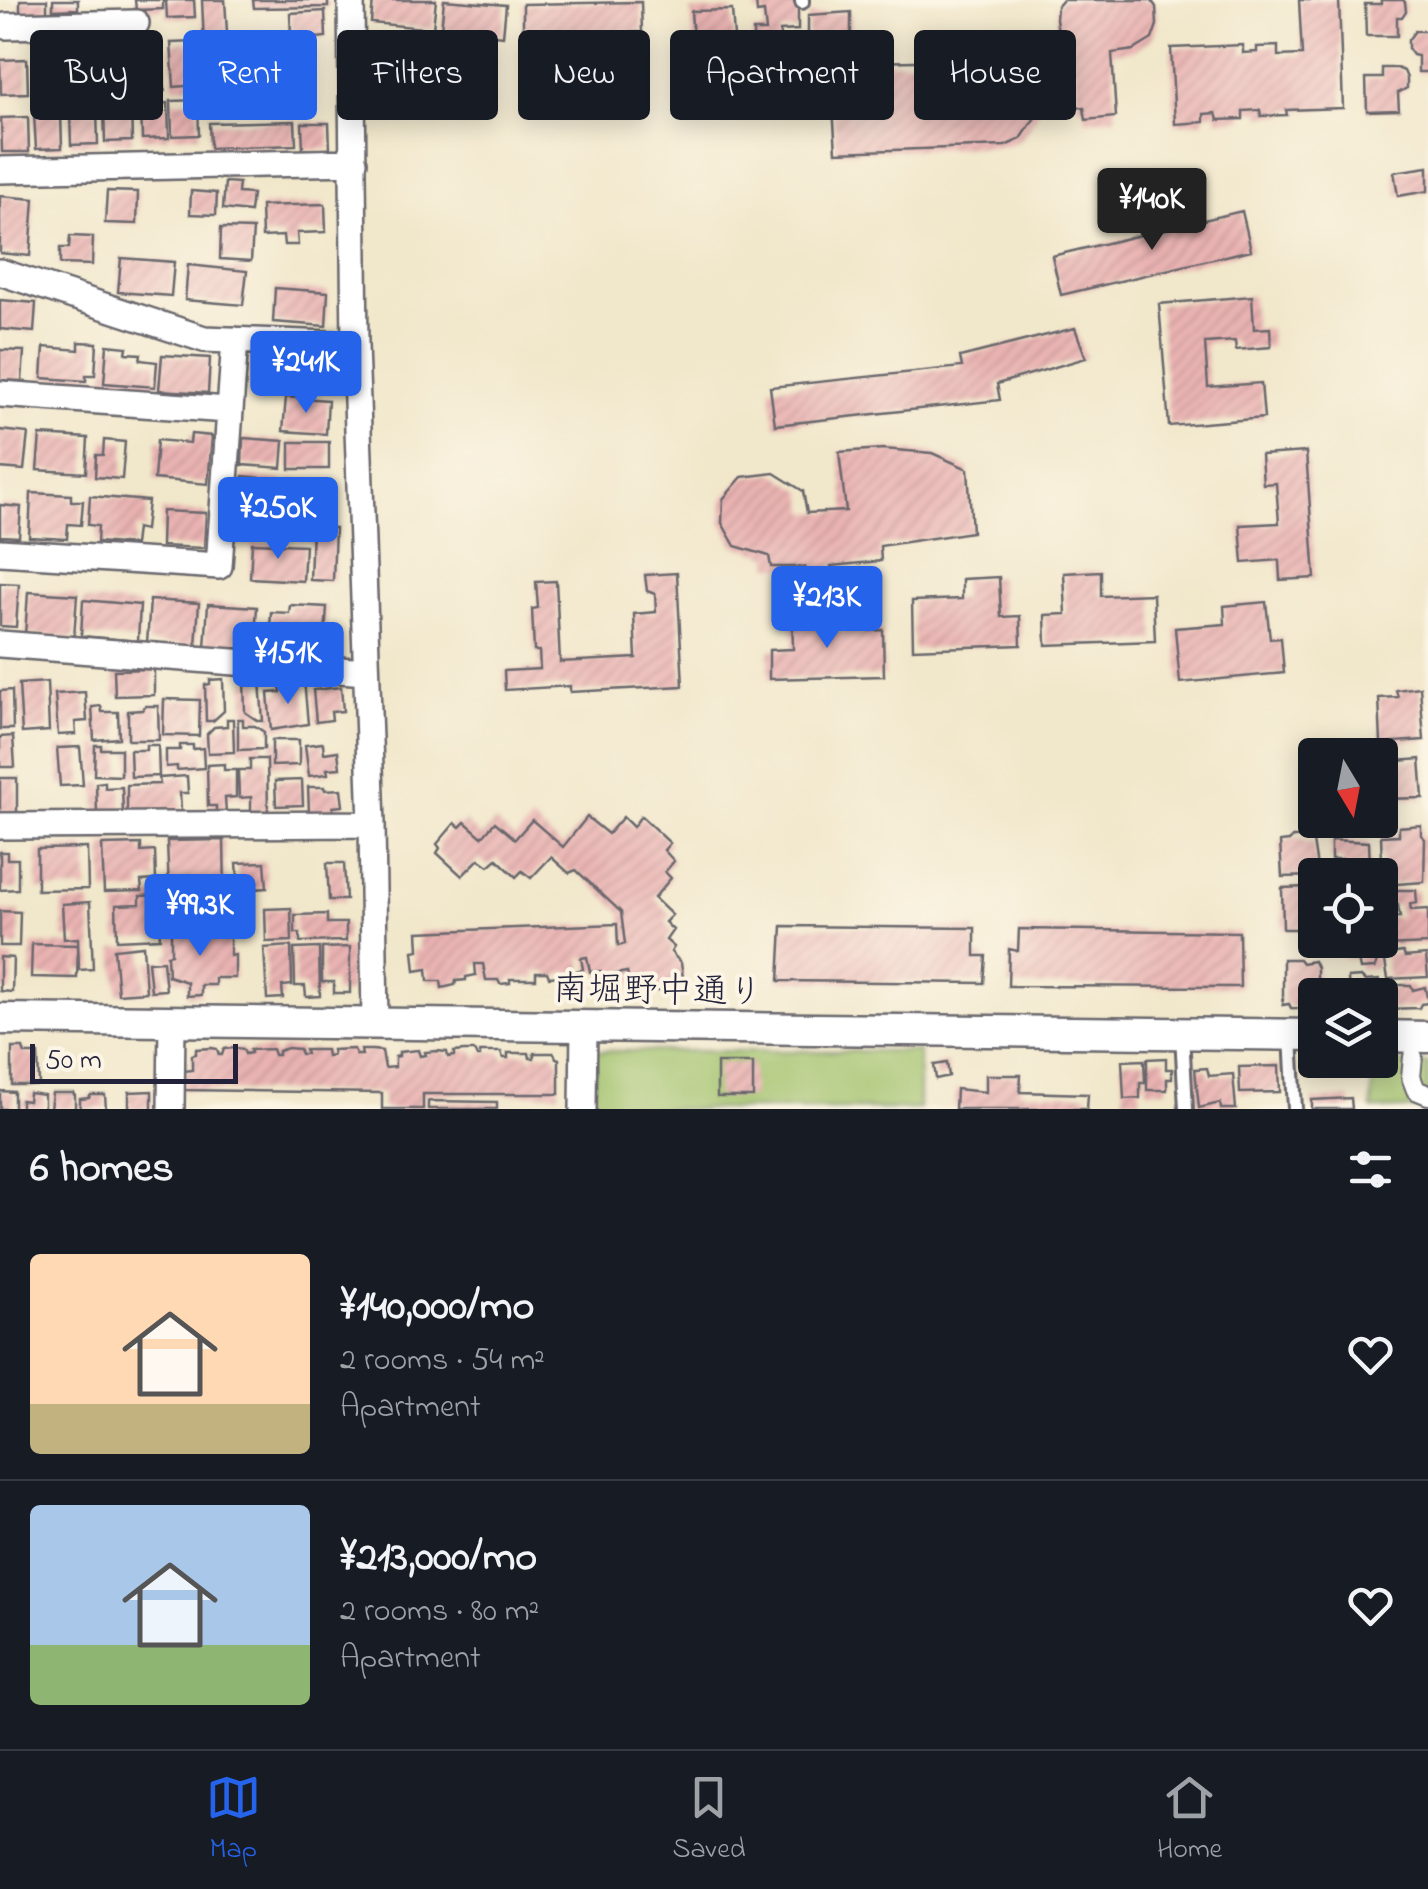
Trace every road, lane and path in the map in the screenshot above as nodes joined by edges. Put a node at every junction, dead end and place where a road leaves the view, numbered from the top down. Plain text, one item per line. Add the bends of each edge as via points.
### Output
1 (351, 0) edge
2 (3, 19) edge
3 (136, 23) dead end
4 (354, 162) junction
5 (0, 170) edge
6 (0, 272) edge
7 (235, 340) junction
8 (355, 345) junction
9 (0, 394) edge
10 (228, 410) junction
11 (0, 552) edge
12 (0, 644) edge
13 (366, 672) junction
14 (372, 824) junction
15 (0, 826) edge
16 (0, 1019) edge
17 (172, 1020) junction
18 (374, 1023) junction
19 (584, 1025) junction
20 (1182, 1034) junction
21 (1298, 1035) edge
22 (1420, 1047) edge
23 (1298, 1078) edge
24 (1428, 1095) edge
25 (170, 1109) edge
26 (582, 1109) edge
27 (1186, 1109) edge
28 (1295, 1109) edge

1 - 4 street
2 - 3 street
4 - 5 street
4 - 8 street
6 - 7 street via 204,339
7 - 8 street
7 - 10 street
8 - 13 street
9 - 10 street
10 - 11 street via 218,566
12 - 13 street
13 - 14 street
14 - 15 street
14 - 18 street
16 - 17 street, 南堀野中通り
17 - 18 street, 南堀野中通り
17 - 25 street
18 - 19 street, 南堀野中通り
19 - 20 street, 南堀野中通り
19 - 26 street
20 - 21 street, 南堀野中通り
20 - 27 lane
22 - 24 street via 1412,1077 1416,1090
23 - 28 lane

